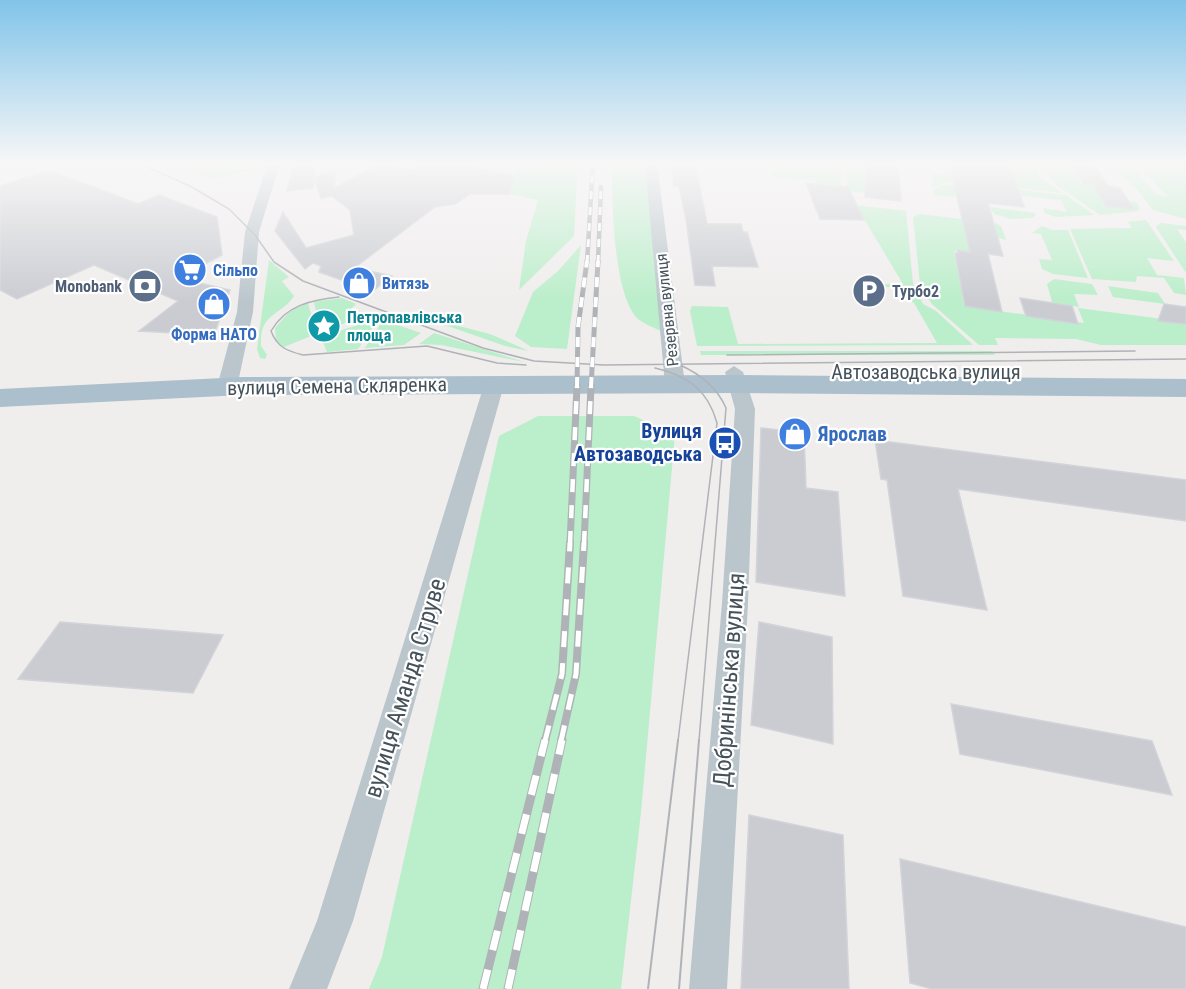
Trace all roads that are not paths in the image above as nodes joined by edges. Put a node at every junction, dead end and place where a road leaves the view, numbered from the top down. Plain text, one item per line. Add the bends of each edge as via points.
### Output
1 (259, 209) edge
2 (656, 209) edge
3 (1186, 373) edge
4 (672, 375) junction
5 (736, 378) junction
6 (229, 381) junction
7 (0, 383) edge
8 (494, 385) junction
9 (1186, 388) edge
10 (0, 398) edge
11 (308, 989) edge
12 (708, 989) edge

1 - 6 street via 252,232 245,312
2 - 4 street, Резервна вулиця
3 - 5 main road, Автозаводська вулиця
4 - 5 main road, Автозаводська вулиця
4 - 6 main road, вулиця Семена Скляренка
4 - 8 main road, вулиця Семена Скляренка
5 - 9 main road, Автозаводська вулиця
5 - 12 street, Добринінська вулиця via 745,409 735,615
6 - 7 main road, вулиця Семена Скляренка
6 - 8 main road, вулиця Семена Скляренка
6 - 10 main road, вулиця Семена Скляренка
8 - 11 street, вулиця Аманда Струве via 338,910

